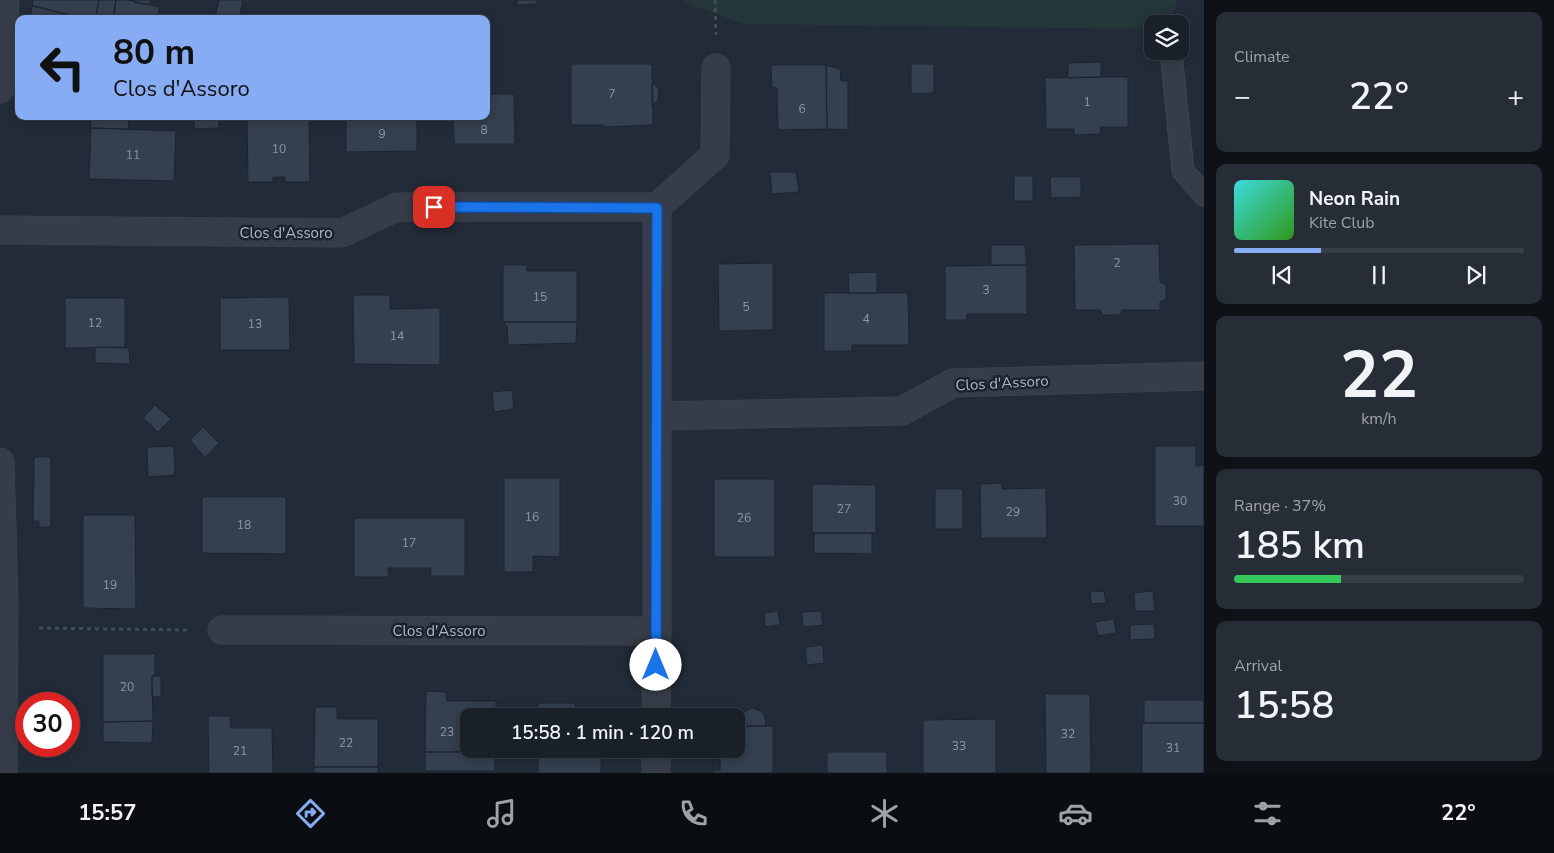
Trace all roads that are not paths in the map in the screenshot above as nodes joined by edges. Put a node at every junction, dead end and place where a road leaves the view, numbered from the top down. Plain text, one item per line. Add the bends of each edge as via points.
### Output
1 (3, 3) edge
2 (1172, 62) dead end
3 (716, 68) dead end
4 (0, 89) edge
5 (1204, 195) edge
6 (657, 208) junction
7 (0, 230) edge
8 (1204, 376) edge
9 (657, 416) junction
10 (0, 462) edge
11 (222, 630) road end
12 (657, 631) junction
13 (656, 708) edge
14 (656, 758) edge
15 (3, 773) edge
16 (656, 773) edge

1 - 4 street
2 - 5 lane via 1183,170
3 - 6 street via 715,155
6 - 7 street, Clos d'Assoro via 397,207 342,233
6 - 9 street
8 - 9 street, Clos d'Assoro via 953,383 902,411
9 - 12 street
10 - 15 street
11 - 12 street, Clos d'Assoro
12 - 13 street
14 - 16 street

